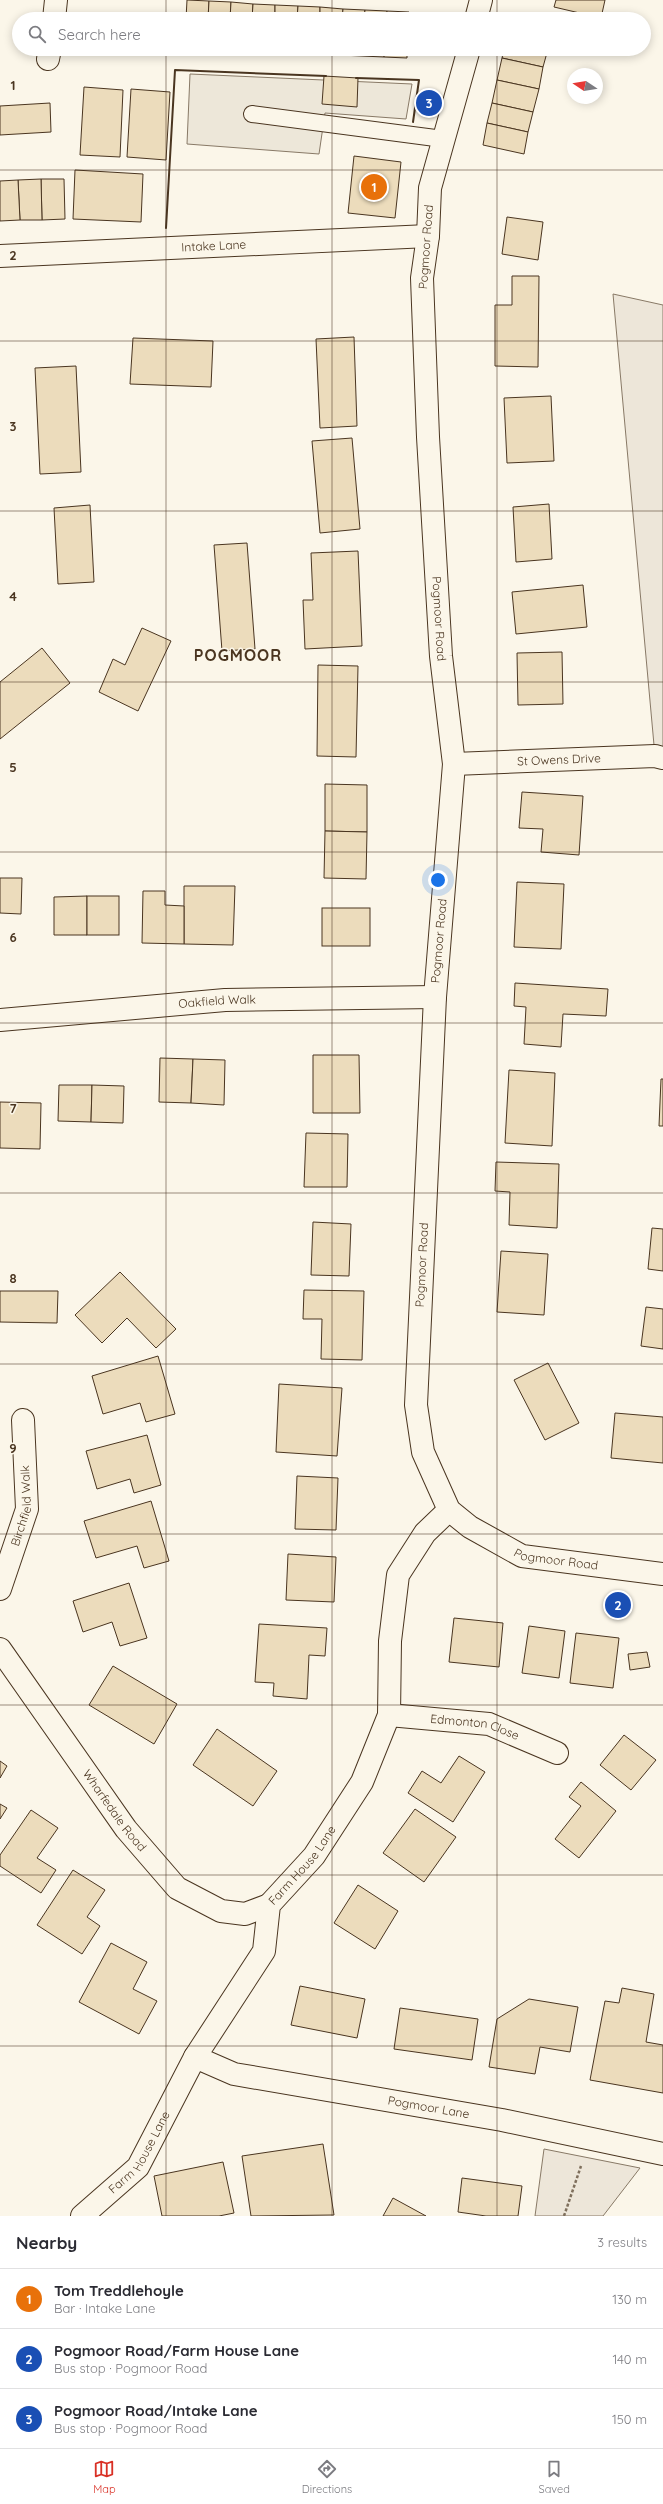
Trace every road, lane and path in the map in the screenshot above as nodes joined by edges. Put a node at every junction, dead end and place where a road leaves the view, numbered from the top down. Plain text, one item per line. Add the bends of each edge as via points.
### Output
1 (56, 0) edge
2 (480, 0) edge
3 (55, 12) edge
4 (477, 12) edge
5 (467, 56) edge
6 (252, 114) dead end
7 (442, 139) junction
8 (428, 236) junction
9 (0, 256) edge
10 (663, 758) edge
11 (454, 764) junction
12 (435, 997) junction
13 (0, 1020) edge
14 (23, 1420) dead end
15 (449, 1510) junction
16 (663, 1574) edge
17 (0, 1589) edge
18 (0, 1649) edge
19 (389, 1715) junction
20 (557, 1753) dead end
21 (269, 1906) junction
22 (195, 2058) junction
23 (590, 2139) junction
24 (663, 2154) edge
25 (82, 2216) edge
26 (564, 2216) edge

1 - 3 street
2 - 4 street
5 - 7 street, Pogmoor Road
6 - 7 lane
7 - 8 street, Pogmoor Road via 430,188
8 - 9 street, Intake Lane
8 - 11 street, Pogmoor Road via 422,278 428,437 441,656
10 - 11 street, St Owens Drive via 655,756
11 - 12 street, Pogmoor Road
12 - 13 street, Oakfield Walk via 225,1000
12 - 15 street, Pogmoor Road via 416,1405 423,1452
14 - 17 street, Birchfield Walk via 27,1509
15 - 16 street, Pogmoor Road via 470,1527 522,1556
15 - 19 street, Farm House Lane via 425,1533 398,1575 390,1641
18 - 21 street, Wharfedale Road via 126,1829 177,1888 221,1911 245,1914
19 - 20 street, Edmonton Close via 489,1724
19 - 21 street, Farm House Lane via 362,1782 314,1856
21 - 22 street, Farm House Lane via 264,1950
22 - 23 street, Pogmoor Lane via 234,2074 502,2120
22 - 25 street, Farm House Lane via 138,2167
23 - 24 street, Pogmoor Lane
23 - 26 path

